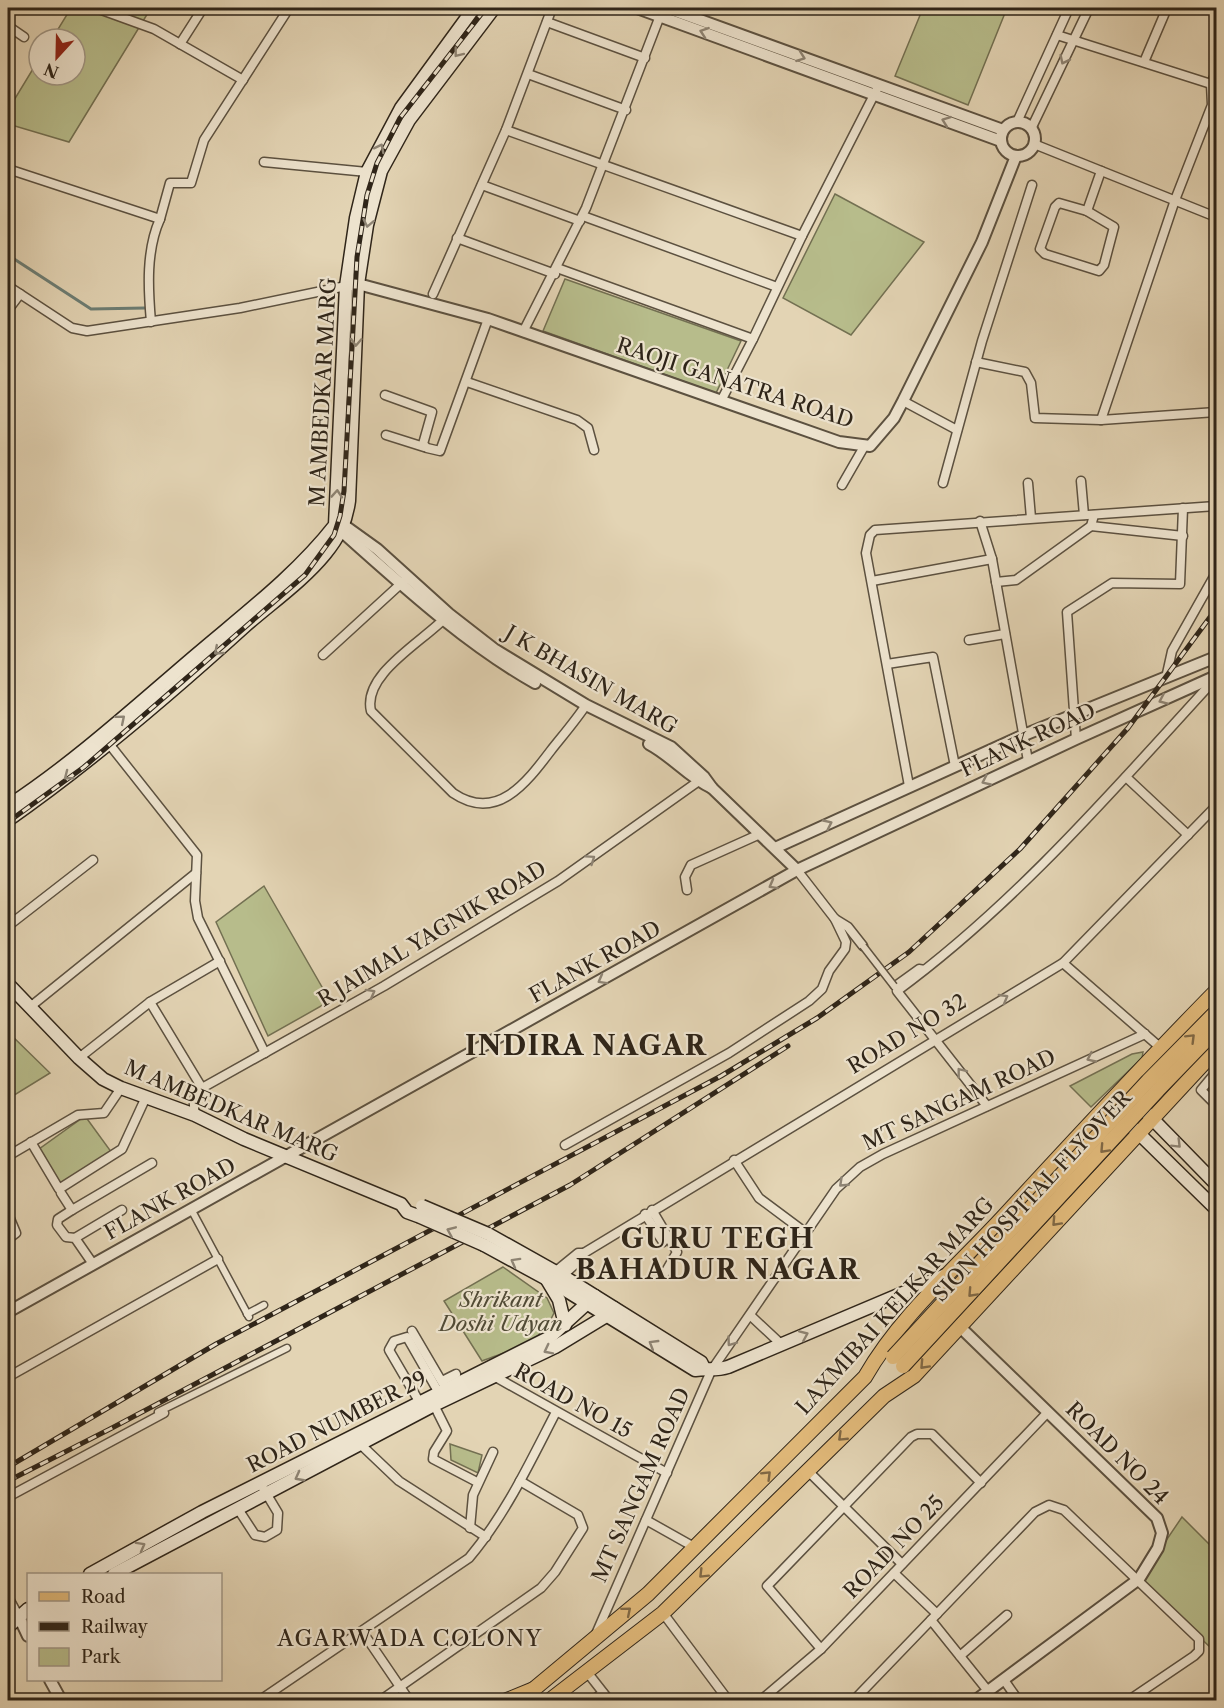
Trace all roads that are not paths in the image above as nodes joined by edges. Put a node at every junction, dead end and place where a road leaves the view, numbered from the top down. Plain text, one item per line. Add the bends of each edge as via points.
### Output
1 (96, 8) edge
2 (203, 8) edge
3 (289, 8) edge
4 (474, 8) edge
5 (494, 8) edge
6 (552, 8) edge
7 (637, 8) edge
8 (1069, 8) edge
9 (1089, 8) edge
10 (1167, 8) edge
11 (663, 11) edge
12 (547, 22) junction
13 (8, 26) edge
14 (1058, 35) junction
15 (24, 37) dead end
16 (1073, 42) junction
17 (180, 44) junction
18 (645, 58) junction
19 (1144, 62) junction
20 (427, 72) junction
21 (1216, 72) edge
22 (528, 74) junction
23 (243, 81) junction
24 (438, 81) junction
25 (1211, 84) junction
26 (877, 91) junction
27 (626, 110) junction
28 (1017, 122) junction
29 (1031, 129) junction
30 (506, 130) junction
31 (1002, 136) junction
32 (1034, 144) junction
33 (1016, 156) junction
34 (264, 162) dead end
35 (603, 165) junction
36 (8, 169) edge
37 (1101, 171) junction
38 (367, 172) junction
39 (482, 185) junction
40 (1032, 185) dead end
41 (1175, 200) junction
42 (1087, 211) junction
43 (1216, 217) edge
44 (581, 218) junction
45 (160, 219) junction
46 (802, 236) junction
47 (457, 238) junction
48 (556, 271) junction
49 (352, 285) junction
50 (8, 286) edge
51 (777, 287) junction
52 (20, 294) junction
53 (433, 294) dead end
54 (8, 310) edge
55 (489, 320) junction
56 (151, 322) junction
57 (523, 332) junction
58 (753, 339) junction
59 (976, 362) junction
60 (467, 382) junction
61 (385, 395) dead end
62 (903, 400) junction
63 (721, 401) junction
64 (1216, 412) edge
65 (1101, 420) junction
66 (957, 430) junction
67 (386, 435) dead end
68 (865, 445) junction
69 (424, 447) junction
70 (594, 450) dead end
71 (1081, 481) dead end
72 (943, 483) dead end
73 (1028, 483) dead end
74 (842, 485) dead end
75 (1216, 506) edge
76 (1183, 508) junction
77 (1084, 515) junction
78 (1094, 515) junction
79 (1031, 518) junction
80 (980, 521) junction
81 (339, 525) junction
82 (1091, 526) junction
83 (1183, 536) junction
84 (992, 559) junction
85 (1216, 573) edge
86 (872, 580) junction
87 (405, 581) junction
88 (996, 582) junction
89 (446, 617) junction
90 (1005, 634) junction
91 (969, 640) dead end
92 (322, 655) dead end
93 (1216, 657) edge
94 (887, 664) junction
95 (1216, 677) edge
96 (1166, 678) junction
97 (584, 707) junction
98 (1073, 715) junction
99 (1024, 735) junction
100 (1076, 739) junction
101 (106, 740) junction
102 (1028, 761) junction
103 (955, 766) junction
104 (1126, 777) junction
105 (701, 779) junction
106 (909, 786) junction
107 (1216, 806) edge
108 (9, 813) edge
109 (760, 834) junction
110 (1188, 835) junction
111 (775, 848) junction
112 (93, 860) dead end
113 (797, 870) junction
114 (196, 873) junction
115 (687, 890) dead end
116 (835, 919) junction
117 (8, 926) edge
118 (863, 946) joint
119 (220, 961) junction
120 (1063, 963) junction
121 (926, 969) junction
122 (8, 984) edge
123 (1216, 990) edge
124 (150, 1002) junction
125 (30, 1007) junction
126 (1216, 1012) edge
127 (1216, 1030) edge
128 (1144, 1034) junction
129 (935, 1038) junction
130 (1160, 1047) junction
131 (265, 1053) junction
132 (1214, 1056) edge
133 (79, 1058) junction
134 (1216, 1072) edge
135 (1191, 1075) junction
136 (1122, 1087) junction
137 (121, 1088) junction
138 (202, 1088) junction
139 (146, 1097) junction
140 (1107, 1103) junction
141 (1216, 1105) edge
142 (987, 1106) junction
143 (195, 1115) junction
144 (1151, 1118) junction
145 (1138, 1132) junction
146 (31, 1142) junction
147 (565, 1145) dead end
148 (8, 1156) edge
149 (288, 1156) junction
150 (734, 1160) junction
151 (152, 1163) dead end
152 (1216, 1184) edge
153 (61, 1193) dead end
154 (191, 1209) junction
155 (1216, 1209) edge
156 (72, 1210) junction
157 (122, 1210) dead end
158 (651, 1211) junction
159 (8, 1214) edge
160 (806, 1233) junction
161 (673, 1236) dead end
162 (75, 1238) junction
163 (8, 1239) edge
164 (663, 1242) dead end
165 (218, 1259) junction
166 (93, 1264) junction
167 (664, 1273) dead end
168 (949, 1274) junction
169 (555, 1277) junction
170 (591, 1300) junction
171 (264, 1305) dead end
172 (8, 1312) edge
173 (610, 1312) junction
174 (751, 1316) junction
175 (565, 1325) junction
176 (959, 1326) junction
177 (412, 1331) dead end
178 (782, 1345) junction
179 (287, 1348) dead end
180 (708, 1369) junction
181 (491, 1373) junction
182 (456, 1374) dead end
183 (8, 1377) edge
184 (865, 1377) junction
185 (442, 1388) junction
186 (884, 1396) junction
187 (420, 1403) junction
188 (434, 1405) junction
189 (556, 1412) junction
190 (1048, 1412) junction
191 (164, 1413) dead end
192 (357, 1441) junction
193 (493, 1452) dead end
194 (808, 1471) junction
195 (667, 1473) junction
196 (520, 1481) junction
197 (477, 1482) junction
198 (981, 1483) junction
199 (264, 1488) junction
200 (8, 1495) edge
201 (844, 1508) junction
202 (238, 1509) junction
203 (646, 1520) junction
204 (470, 1528) junction
205 (486, 1537) junction
206 (694, 1548) junction
207 (902, 1564) junction
208 (94, 1573) edge
209 (118, 1573) edge
210 (894, 1574) junction
211 (1139, 1579) junction
212 (8, 1597) edge
213 (663, 1613) junction
214 (1007, 1615) dead end
215 (934, 1617) junction
216 (24, 1618) edge
217 (8, 1627) edge
218 (362, 1631) junction
219 (593, 1639) junction
220 (821, 1649) junction
221 (960, 1656) junction
222 (587, 1672) junction
223 (1004, 1680) junction
224 (51, 1681) edge
225 (536, 1687) junction
226 (400, 1688) junction
227 (988, 1691) junction
228 (606, 1697) edge
229 (554, 1699) edge
230 (61, 1701) edge
231 (261, 1701) edge
232 (381, 1701) edge
233 (409, 1701) edge
234 (507, 1701) edge
235 (525, 1701) edge
236 (593, 1701) edge
237 (728, 1701) edge
238 (761, 1701) edge
239 (854, 1701) edge
240 (976, 1701) edge
241 (1018, 1701) edge
242 (1129, 1701) edge

1 - 17 street via 154,29
2 - 17 street
3 - 23 street
4 - 20 main road, M AMBEDKAR MARG
5 -> 24 main road
6 - 12 street
7 - 11 street
8 - 14 street
9 - 16 street
10 - 19 street
11 - 18 street
11 - 26 street
12 - 18 street
12 - 22 street
13 - 15 street
14 - 16 street
14 - 28 street
16 - 19 street
16 -> 29 street
17 - 23 street
18 - 27 street
19 - 25 street
20 - 24 main road
38 -> 20 main road, M AMBEDKAR MARG via 400,108
21 - 25 street
22 - 27 street
22 - 30 street
23 - 45 street via 204,140 191,183 170,183
24 -> 49 main road via 409,120 381,171
25 - 41 street via 1212,105
26 - 31 street
26 - 46 street
27 - 35 street
28 - 29 street
28 - 31 street
29 - 32 street
30 - 35 street
30 - 39 street
31 - 33 street via 1006,151
32 - 33 street via 1027,153
32 - 37 street
33 - 62 street, RAOJI GANATRA ROAD via 982,242
34 - 38 street
35 - 44 street
35 - 46 street
36 - 45 street
37 - 41 street
37 - 42 street
38 - 49 main road, M AMBEDKAR MARG via 356,218
39 - 44 street
39 - 47 street
40 - 59 street
41 - 43 street
41 - 65 street
42 - 42 street via 1057,204 1040,249 1099,272 1114,227
44 - 48 street
44 - 51 street
45 - 56 street via 153,234 151,256
46 - 51 street
47 - 48 street
47 - 53 street
48 - 57 street
48 - 58 street
49 - 55 street, RAOJI GANATRA ROAD
49 - 56 street
49 - 81 main road, M AMBEDKAR MARG
50 - 52 street
51 - 58 street
52 - 54 street
52 - 56 street via 72,327 87,332
55 - 57 street, RAOJI GANATRA ROAD
55 - 60 street
57 - 63 street, RAOJI GANATRA ROAD
58 - 63 street
59 - 65 street via 1025,372 1031,383 1035,418
59 - 66 street
60 - 69 street via 443,448 438,451
60 - 70 street via 577,420 588,428
61 - 69 street via 432,412
62 - 66 street
62 - 68 street, RAOJI GANATRA ROAD via 888,425 870,446
63 - 68 street, RAOJI GANATRA ROAD via 839,442
64 - 65 street
66 - 72 street
67 - 69 street
68 - 74 street
71 - 77 street
73 - 79 street
75 - 76 street
76 - 78 street
76 - 83 street
77 - 78 street
77 - 79 street
78 - 82 street
79 - 80 street
80 - 84 street
80 - 86 street via 875,530 866,552
81 - 87 street, J K BHASIN MARG via 377,549
81 - 101 main road, M AMBEDKAR MARG
82 - 83 street
82 - 88 street via 1016,580
83 - 98 street via 1180,584 1112,583 1067,612
84 - 86 street
84 - 88 street
85 - 96 street via 1172,651
86 - 94 street
87 - 89 street, J K BHASIN MARG
87 - 92 street
88 - 90 street
89 - 97 street, J K BHASIN MARG via 505,665
89 - 97 street via 374,683 368,699 371,711 464,801 490,804 511,795 533,774
90 - 91 street
90 - 99 street
93 - 96 street
94 - 103 street via 933,657
94 - 106 street
95 -> 100 street, FLANK ROAD
95 - 104 street
96 - 98 street
97 - 105 street, J K BHASIN MARG via 657,744
98 - 99 street
98 - 100 street
99 - 102 street
99 - 103 street
100 - 102 street, FLANK ROAD
101 - 108 main road, M AMBEDKAR MARG via 37,786
101 - 114 street via 197,855
102 -> 113 street, FLANK ROAD
103 - 106 street
104 - 110 street
104 - 121 street via 999,907
105 - 109 street, J K BHASIN MARG
131 -> 105 street, R JAIMAL YAGNIK ROAD via 549,887
111 -> 106 street
107 - 110 street, ROAD NO 32
109 - 111 street, J K BHASIN MARG
109 - 115 street via 690,865
110 - 120 street, ROAD NO 32
111 - 113 street, J K BHASIN MARG
112 - 117 street
113 - 116 street
113 -> 149 street, FLANK ROAD
114 - 119 street via 198,918
114 - 125 street
116 - 118 street via 848,927
116 - 147 street via 846,942 845,949 822,989 809,1001 729,1053
118 - 121 street, bridge via 894,986 919,968
119 - 124 street
119 - 131 street
120 - 128 street
129 -> 120 street, ROAD NO 32
121 - 129 street via 897,991
122 - 125 main road, M AMBEDKAR MARG
123 - 130 main road, LAXMIBAI KELKAR MARG
124 - 133 street
124 - 138 street
125 - 133 main road, M AMBEDKAR MARG
184 -> 126 main road, SION HOSPITAL FLYOVER, bridge via 893,1357
127 -> 186 main road, SION HOSPITAL FLYOVER, bridge via 903,1366
128 - 130 street
128 -> 142 street, MT SANGAM ROAD
142 -> 129 street
129 - 150 street, ROAD NO 32
130 - 135 street
130 - 136 main road, LAXMIBAI KELKAR MARG
131 - 138 street, R JAIMAL YAGNIK ROAD
132 - 135 main road
133 - 137 main road, M AMBEDKAR MARG
134 - 141 street via 1201,1089
135 - 144 main road
136 - 140 main road, LAXMIBAI KELKAR MARG
136 - 144 main road
137 - 139 main road, M AMBEDKAR MARG
137 - 146 street via 104,1113 78,1115
138 - 143 street via 196,1092
139 - 143 main road, M AMBEDKAR MARG
139 - 146 street via 122,1149 59,1189
140 - 145 main road
140 - 168 main road, LAXMIBAI KELKAR MARG
142 -> 160 street, MT SANGAM ROAD via 860,1167 836,1189
143 - 149 main road, M AMBEDKAR MARG
144 - 145 main road
144 -> 152 main road
145 - 155 main road
145 -> 176 main road
146 - 148 street
149 - 154 street, FLANK ROAD
149 - 169 main road, M AMBEDKAR MARG, bridge via 401,1203 407,1212 420,1211 486,1240
150 - 158 street, ROAD NO 32
150 - 160 street via 759,1198
151 - 156 street
153 - 156 street
154 - 165 street
154 - 166 street, FLANK ROAD
156 - 162 street via 58,1219 57,1225 66,1237
157 - 162 street
158 - 161 street
158 - 164 street
158 - 167 street via 677,1252
158 - 169 street, ROAD NO 32 via 578,1253
159 - 163 street via 16,1233
160 - 174 street, MT SANGAM ROAD
162 - 166 street
165 - 171 street via 248,1315
165 - 183 street
166 - 172 street, FLANK ROAD
178 -> 168 main road
168 - 184 main road, LAXMIBAI KELKAR MARG via 882,1347
169 - 170 main road, M AMBEDKAR MARG
169 - 175 main road
170 - 173 main road, M AMBEDKAR MARG
170 - 175 main road, ROAD NUMBER 29
173 - 180 main road, M AMBEDKAR MARG via 695,1370
173 -> 181 main road via 555,1347
174 - 178 street
174 -> 180 street, MT SANGAM ROAD
175 - 181 main road, ROAD NUMBER 29
176 -> 186 main road via 914,1376
176 - 190 street, ROAD NO 24
177 - 185 street
178 - 180 main road via 728,1367
179 - 200 street via 159,1412
180 - 195 street, MT SANGAM ROAD
181 - 185 main road, ROAD NUMBER 29
181 - 188 main road
181 - 189 street, ROAD NO 15
182 - 185 street
206 -> 184 main road, LAXMIBAI KELKAR MARG
185 - 187 main road, ROAD NUMBER 29
185 - 187 street via 407,1337 393,1341 389,1350
186 -> 194 main road
187 - 192 main road, ROAD NUMBER 29
188 - 192 main road
188 - 197 street via 447,1431 436,1447 434,1459
189 - 195 street, ROAD NO 15
189 - 196 street
190 - 198 street, ROAD NO 25
190 - 211 street, ROAD NO 24 via 1157,1518 1162,1533 1158,1548
191 - 200 street
192 - 199 main road, ROAD NUMBER 29
192 - 204 street via 399,1481
193 - 197 street
194 - 201 street
194 -> 213 main road
195 - 203 street, MT SANGAM ROAD
196 - 205 street
196 - 226 street via 578,1515 583,1528 541,1588
197 - 204 street
198 - 201 street via 932,1434 917,1434
198 - 207 street, ROAD NO 25
199 - 202 main road
199 - 202 street via 279,1518 277,1530 270,1536 255,1535
208 -> 199 main road, ROAD NUMBER 29 via 202,1512
201 - 207 street
201 - 220 street via 767,1586
202 - 209 main road
203 - 206 street
203 - 219 street, MT SANGAM ROAD
204 - 205 street
205 - 218 street via 456,1569
219 -> 206 main road, LAXMIBAI KELKAR MARG via 648,1594
207 - 210 street, ROAD NO 25
210 - 215 street
210 - 220 street, ROAD NO 25
211 - 215 street via 1064,1509 1049,1505 1035,1512
211 - 223 street, ROAD NO 24
211 - 242 street via 1201,1643 1194,1656
212 - 216 street
213 - 222 main road
213 - 237 street
214 - 221 street
215 - 221 street
215 - 239 street
216 - 217 main road
218 - 226 street
218 - 231 street
219 - 225 main road, LAXMIBAI KELKAR MARG
220 - 238 street, ROAD NO 25
221 - 227 street
222 - 228 street
222 - 229 main road
223 - 227 street, ROAD NO 24
223 - 241 street
224 - 230 street
225 - 229 main road
225 - 234 main road, LAXMIBAI KELKAR MARG
225 - 235 main road
226 - 232 street
226 - 233 street
227 - 240 street, ROAD NO 24
228 - 236 street

